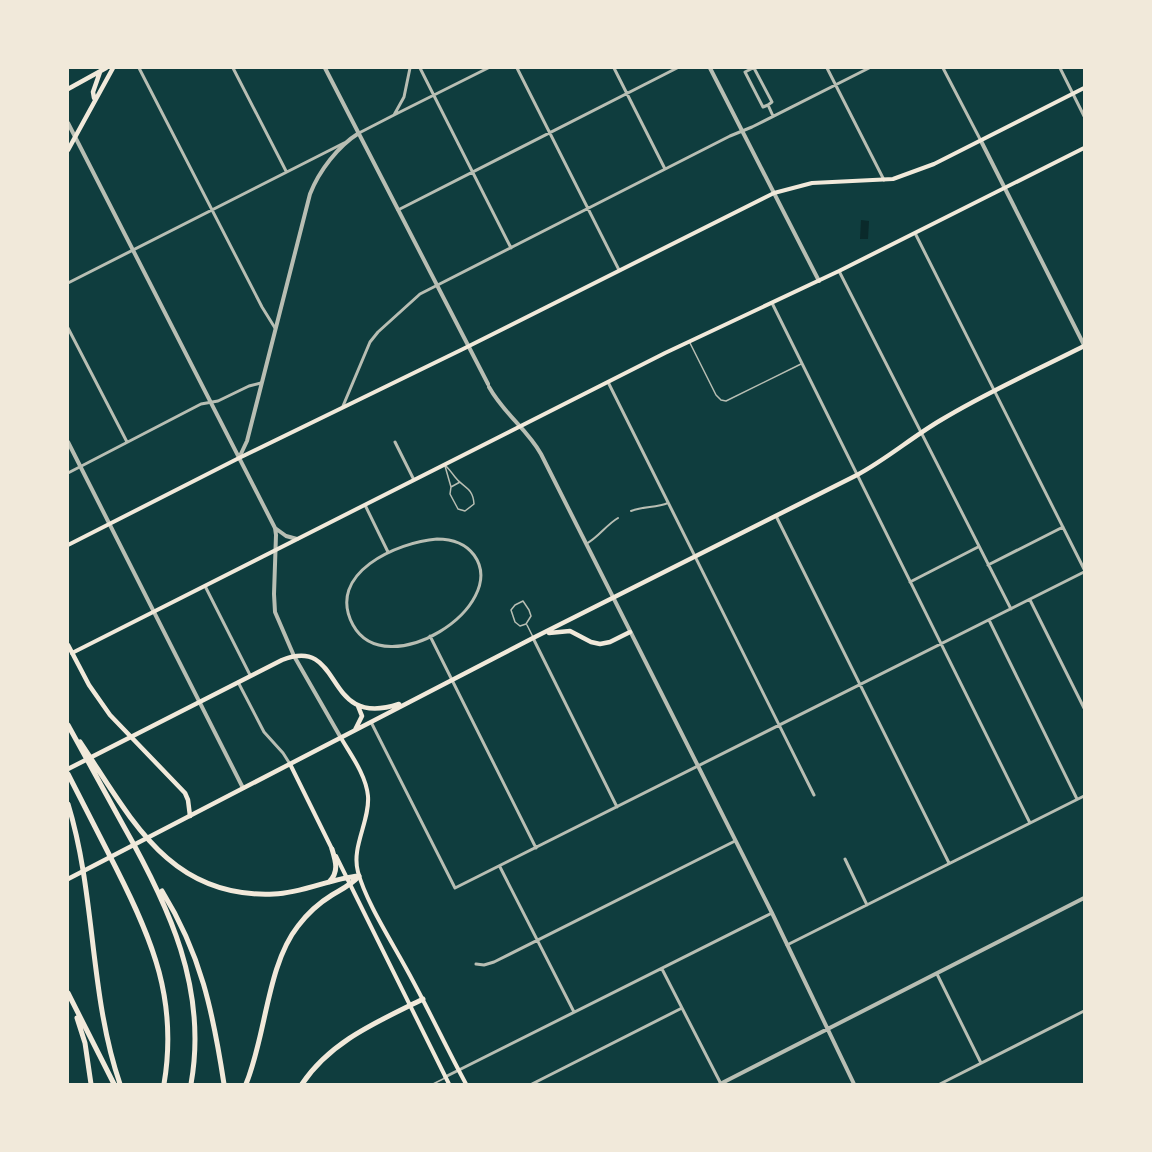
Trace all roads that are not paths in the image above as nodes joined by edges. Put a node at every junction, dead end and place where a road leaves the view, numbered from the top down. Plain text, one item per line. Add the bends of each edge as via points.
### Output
1 (105, 68) edge
2 (113, 68) edge
3 (139, 68) edge
4 (233, 68) edge
5 (325, 68) edge
6 (410, 68) edge
7 (420, 68) edge
8 (488, 68) edge
9 (517, 68) edge
10 (614, 68) edge
11 (677, 68) edge
12 (710, 68) edge
13 (754, 68) edge
14 (827, 68) edge
15 (869, 68) edge
16 (943, 68) edge
17 (1060, 68) edge
18 (835, 84) junction
19 (1084, 88) edge
20 (68, 89) edge
21 (627, 93) junction
22 (1073, 94) junction
23 (434, 95) junction
24 (94, 99) junction
25 (768, 105) junction
26 (394, 115) junction
27 (773, 116) junction
28 (1084, 116) edge
29 (68, 123) edge
30 (742, 131) junction
31 (359, 133) junction
32 (550, 133) junction
33 (75, 136) junction
34 (348, 141) junction
35 (981, 141) junction
36 (1084, 148) edge
37 (68, 150) edge
38 (665, 169) junction
39 (286, 171) junction
40 (473, 173) junction
41 (884, 180) junction
42 (1005, 188) junction
43 (774, 193) junction
44 (588, 208) junction
45 (211, 209) junction
46 (398, 210) junction
47 (915, 233) junction
48 (511, 248) junction
49 (132, 250) junction
50 (619, 270) junction
51 (838, 272) junction
52 (819, 281) junction
53 (68, 283) edge
54 (436, 286) junction
55 (772, 303) junction
56 (68, 328) edge
57 (275, 328) junction
58 (690, 342) junction
59 (468, 346) junction
60 (1084, 346) edge
61 (802, 363) junction
62 (608, 382) junction
63 (261, 383) junction
64 (996, 391) junction
65 (210, 402) junction
66 (343, 406) junction
67 (520, 427) junction
68 (921, 434) junction
69 (68, 442) edge
70 (127, 442) junction
71 (396, 444) dead end
72 (239, 458) junction
73 (445, 465) junction
74 (80, 466) junction
75 (68, 473) edge
76 (857, 475) junction
77 (414, 480) junction
78 (460, 482) junction
79 (451, 486) junction
80 (668, 502) junction
81 (365, 505) junction
82 (632, 511) dead end
83 (776, 516) junction
84 (618, 518) dead end
85 (110, 524) junction
86 (1063, 527) junction
87 (274, 528) junction
88 (297, 539) junction
89 (586, 544) junction
90 (68, 545) edge
91 (979, 547) junction
92 (274, 551) junction
93 (388, 553) junction
94 (695, 557) junction
95 (988, 565) junction
96 (1084, 570) edge
97 (910, 582) junction
98 (205, 586) junction
99 (613, 598) junction
100 (1030, 600) junction
101 (1011, 609) junction
102 (154, 612) junction
103 (989, 620) junction
104 (526, 624) junction
105 (630, 632) junction
106 (540, 634) junction
107 (430, 636) junction
108 (533, 638) junction
109 (941, 644) junction
110 (68, 645) edge
111 (72, 653) junction
112 (294, 656) junction
113 (251, 676) junction
114 (452, 680) junction
115 (238, 682) junction
116 (861, 685) junction
117 (413, 700) junction
118 (199, 702) junction
119 (358, 706) junction
120 (1084, 708) edge
121 (371, 722) junction
122 (68, 724) edge
123 (780, 726) junction
124 (355, 730) junction
125 (131, 737) junction
126 (341, 738) junction
127 (290, 764) junction
128 (698, 767) junction
129 (68, 771) edge
130 (243, 788) junction
131 (814, 795) dead end
132 (1084, 796) edge
133 (1077, 799) junction
134 (68, 804) edge
135 (618, 807) junction
136 (190, 816) junction
137 (1030, 823) junction
138 (735, 841) junction
139 (536, 848) junction
140 (332, 849) junction
141 (845, 859) dead end
142 (143, 860) junction
143 (949, 863) junction
144 (500, 867) junction
145 (359, 876) junction
146 (347, 878) junction
147 (68, 879) edge
148 (325, 885) junction
149 (351, 885) junction
150 (1084, 898) edge
151 (867, 905) junction
152 (772, 913) junction
153 (537, 940) junction
154 (786, 946) junction
155 (476, 964) dead end
156 (662, 969) junction
157 (937, 974) junction
158 (68, 993) edge
159 (423, 999) junction
160 (71, 1000) junction
161 (409, 1006) junction
162 (682, 1008) junction
163 (1084, 1011) edge
164 (574, 1013) junction
165 (827, 1030) junction
166 (981, 1063) junction
167 (459, 1071) junction
168 (445, 1077) junction
169 (91, 1084) edge
170 (114, 1084) edge
171 (120, 1084) edge
172 (164, 1084) edge
173 (191, 1084) edge
174 (224, 1084) edge
175 (246, 1084) edge
176 (302, 1084) edge
177 (433, 1084) edge
178 (449, 1084) edge
179 (466, 1084) edge
180 (532, 1084) edge
181 (721, 1084) edge
182 (854, 1084) edge
183 (940, 1084) edge

1 - 20 main road
1 - 24 main road via 99,73
2 - 24 main road
3 - 45 street
4 - 39 street
5 - 31 street
6 - 26 street via 404,97
7 - 23 street
8 - 23 street
9 - 32 street
10 - 21 street
11 - 21 street
12 - 30 street
13 - 25 street via 772,102
13 - 25 street via 745,72 763,107
14 - 18 street
15 - 18 street
16 - 35 street
17 - 22 street
18 - 27 street
18 - 41 street
19 - 22 main road
21 - 32 street
21 - 38 street
22 - 28 street
22 - 35 main road
23 - 26 street
23 - 40 street
24 - 33 main road
25 - 27 street
26 - 31 street
27 - 30 street
29 - 33 street
30 - 38 street
30 - 43 street
31 - 34 street
31 - 46 street
32 - 40 street
32 - 44 street
33 - 37 main road
33 - 49 street
34 - 39 street
34 - 57 street via 310,194
35 - 41 main road via 919,171
35 - 42 street
36 - 42 main road
38 - 44 street
39 - 45 street
40 - 46 street
40 - 48 street
41 - 43 main road via 812,183
42 - 47 main road
42 - 60 street
43 - 50 main road
43 - 52 street
44 - 48 street
44 - 50 street
45 - 49 street
45 - 57 street
46 - 54 street
47 - 51 main road
47 - 64 street
48 - 54 street
49 - 53 street
49 - 65 street
50 - 59 main road
51 - 52 main road
51 - 68 street
52 - 55 main road
54 - 59 street
54 - 66 street via 415,298 374,336
55 - 58 main road
55 - 61 street
56 - 70 street
57 - 63 street
58 - 61 lane via 716,395 726,401
58 - 62 main road
59 - 66 main road
59 - 67 street via 488,386
60 - 64 main road
61 - 76 street
62 - 67 main road
62 - 80 street
63 - 65 street
63 - 72 street
64 - 68 main road
64 - 86 street
65 - 70 street
65 - 72 street
66 - 72 main road
67 - 73 main road
67 - 89 street via 537,447
68 - 76 main road
68 - 91 street
69 - 74 street
70 - 74 street
71 - 77 street
72 - 85 main road
72 - 87 street
73 - 77 main road
73 - 78 lane
73 - 79 lane
74 - 75 street
74 - 85 street
76 - 83 main road
76 - 97 street
77 - 81 main road
78 - 79 lane
78 - 79 lane via 469,488 474,501 467,510 457,508 450,495
80 - 82 street
80 - 94 street
81 - 88 main road
81 - 93 street
83 - 94 main road
83 - 116 street
84 - 89 street
85 - 90 main road
85 - 102 street
86 - 95 street
86 - 96 street
87 - 88 street
87 - 92 street
88 - 92 main road
89 - 99 street
91 - 95 street
91 - 97 street
92 - 98 main road
92 - 112 street via 274,609
93 - 107 street via 366,567 353,582 347,603 353,625 364,638 382,647 402,646
93 - 107 street via 413,543 445,539 463,545 477,560 481,582 474,600 452,622
94 - 99 main road
94 - 123 street
95 - 101 street
96 - 100 street
97 - 109 street
98 - 102 main road
98 - 113 street
99 - 105 street
99 - 106 main road
100 - 101 street
100 - 120 street
101 - 103 street
102 - 111 main road
102 - 118 street
103 - 109 street
103 - 133 street
104 - 104 lane via 530,613 523,601 513,606 511,612 516,624
104 - 108 lane
105 - 106 main road via 600,644 566,630
105 - 128 street
106 - 108 main road
107 - 114 street
108 - 114 main road
108 - 135 street
109 - 116 street
109 - 137 street
110 - 111 main road
111 - 125 main road via 100,701
112 - 113 main road
112 - 119 main road via 321,663 344,695
112 - 126 street
113 - 115 main road
114 - 117 main road
114 - 139 street
115 - 118 main road
115 - 127 street via 264,732
116 - 123 street
116 - 143 street
117 - 119 main road via 381,710
117 - 121 main road
118 - 125 main road
118 - 130 street
119 - 124 main road via 362,716
121 - 124 main road
121 - 144 street via 455,888
122 - 142 highway
122 - 148 highway via 144,836 187,873 210,885 247,894 287,894
123 - 128 street
123 - 131 street
124 - 126 main road
125 - 129 main road
125 - 136 main road via 185,793
126 - 127 main road
126 - 145 main road via 368,793 358,851
127 - 130 main road
127 - 140 main road
128 - 135 street
128 - 138 street
129 - 172 highway via 144,924 157,961 168,1020
130 - 136 main road
132 - 133 street
133 - 137 street
134 - 171 highway via 81,859 100,1003
135 - 139 street
136 - 147 main road
137 - 143 street
138 - 152 street
138 - 153 street
139 - 144 street
140 - 146 main road
140 - 148 highway via 335,873
141 - 151 street
142 - 173 highway via 172,921 189,975 195,1026
142 - 174 highway via 182,925 196,957
143 - 151 street
144 - 153 street
145 - 146 highway
145 - 149 highway
145 - 159 main road
146 - 148 highway
146 - 149 main road
149 - 161 main road
149 - 175 highway via 321,903 290,937 278,966 259,1048
150 - 157 street
151 - 154 street
152 - 154 street
152 - 156 street
153 - 155 street via 494,962
153 - 164 street
154 - 165 street
156 - 162 street
156 - 164 street
157 - 165 street
157 - 166 street
158 - 160 highway
159 - 161 highway
159 - 167 main road
160 - 169 highway via 85,1043
160 - 170 highway
161 - 168 main road
161 - 176 highway via 350,1036 322,1059
162 - 180 street
162 - 181 street
163 - 166 street
164 - 167 street
165 - 181 street
165 - 182 street
166 - 183 street
167 - 168 street
167 - 179 main road
168 - 177 lane
168 - 178 main road

